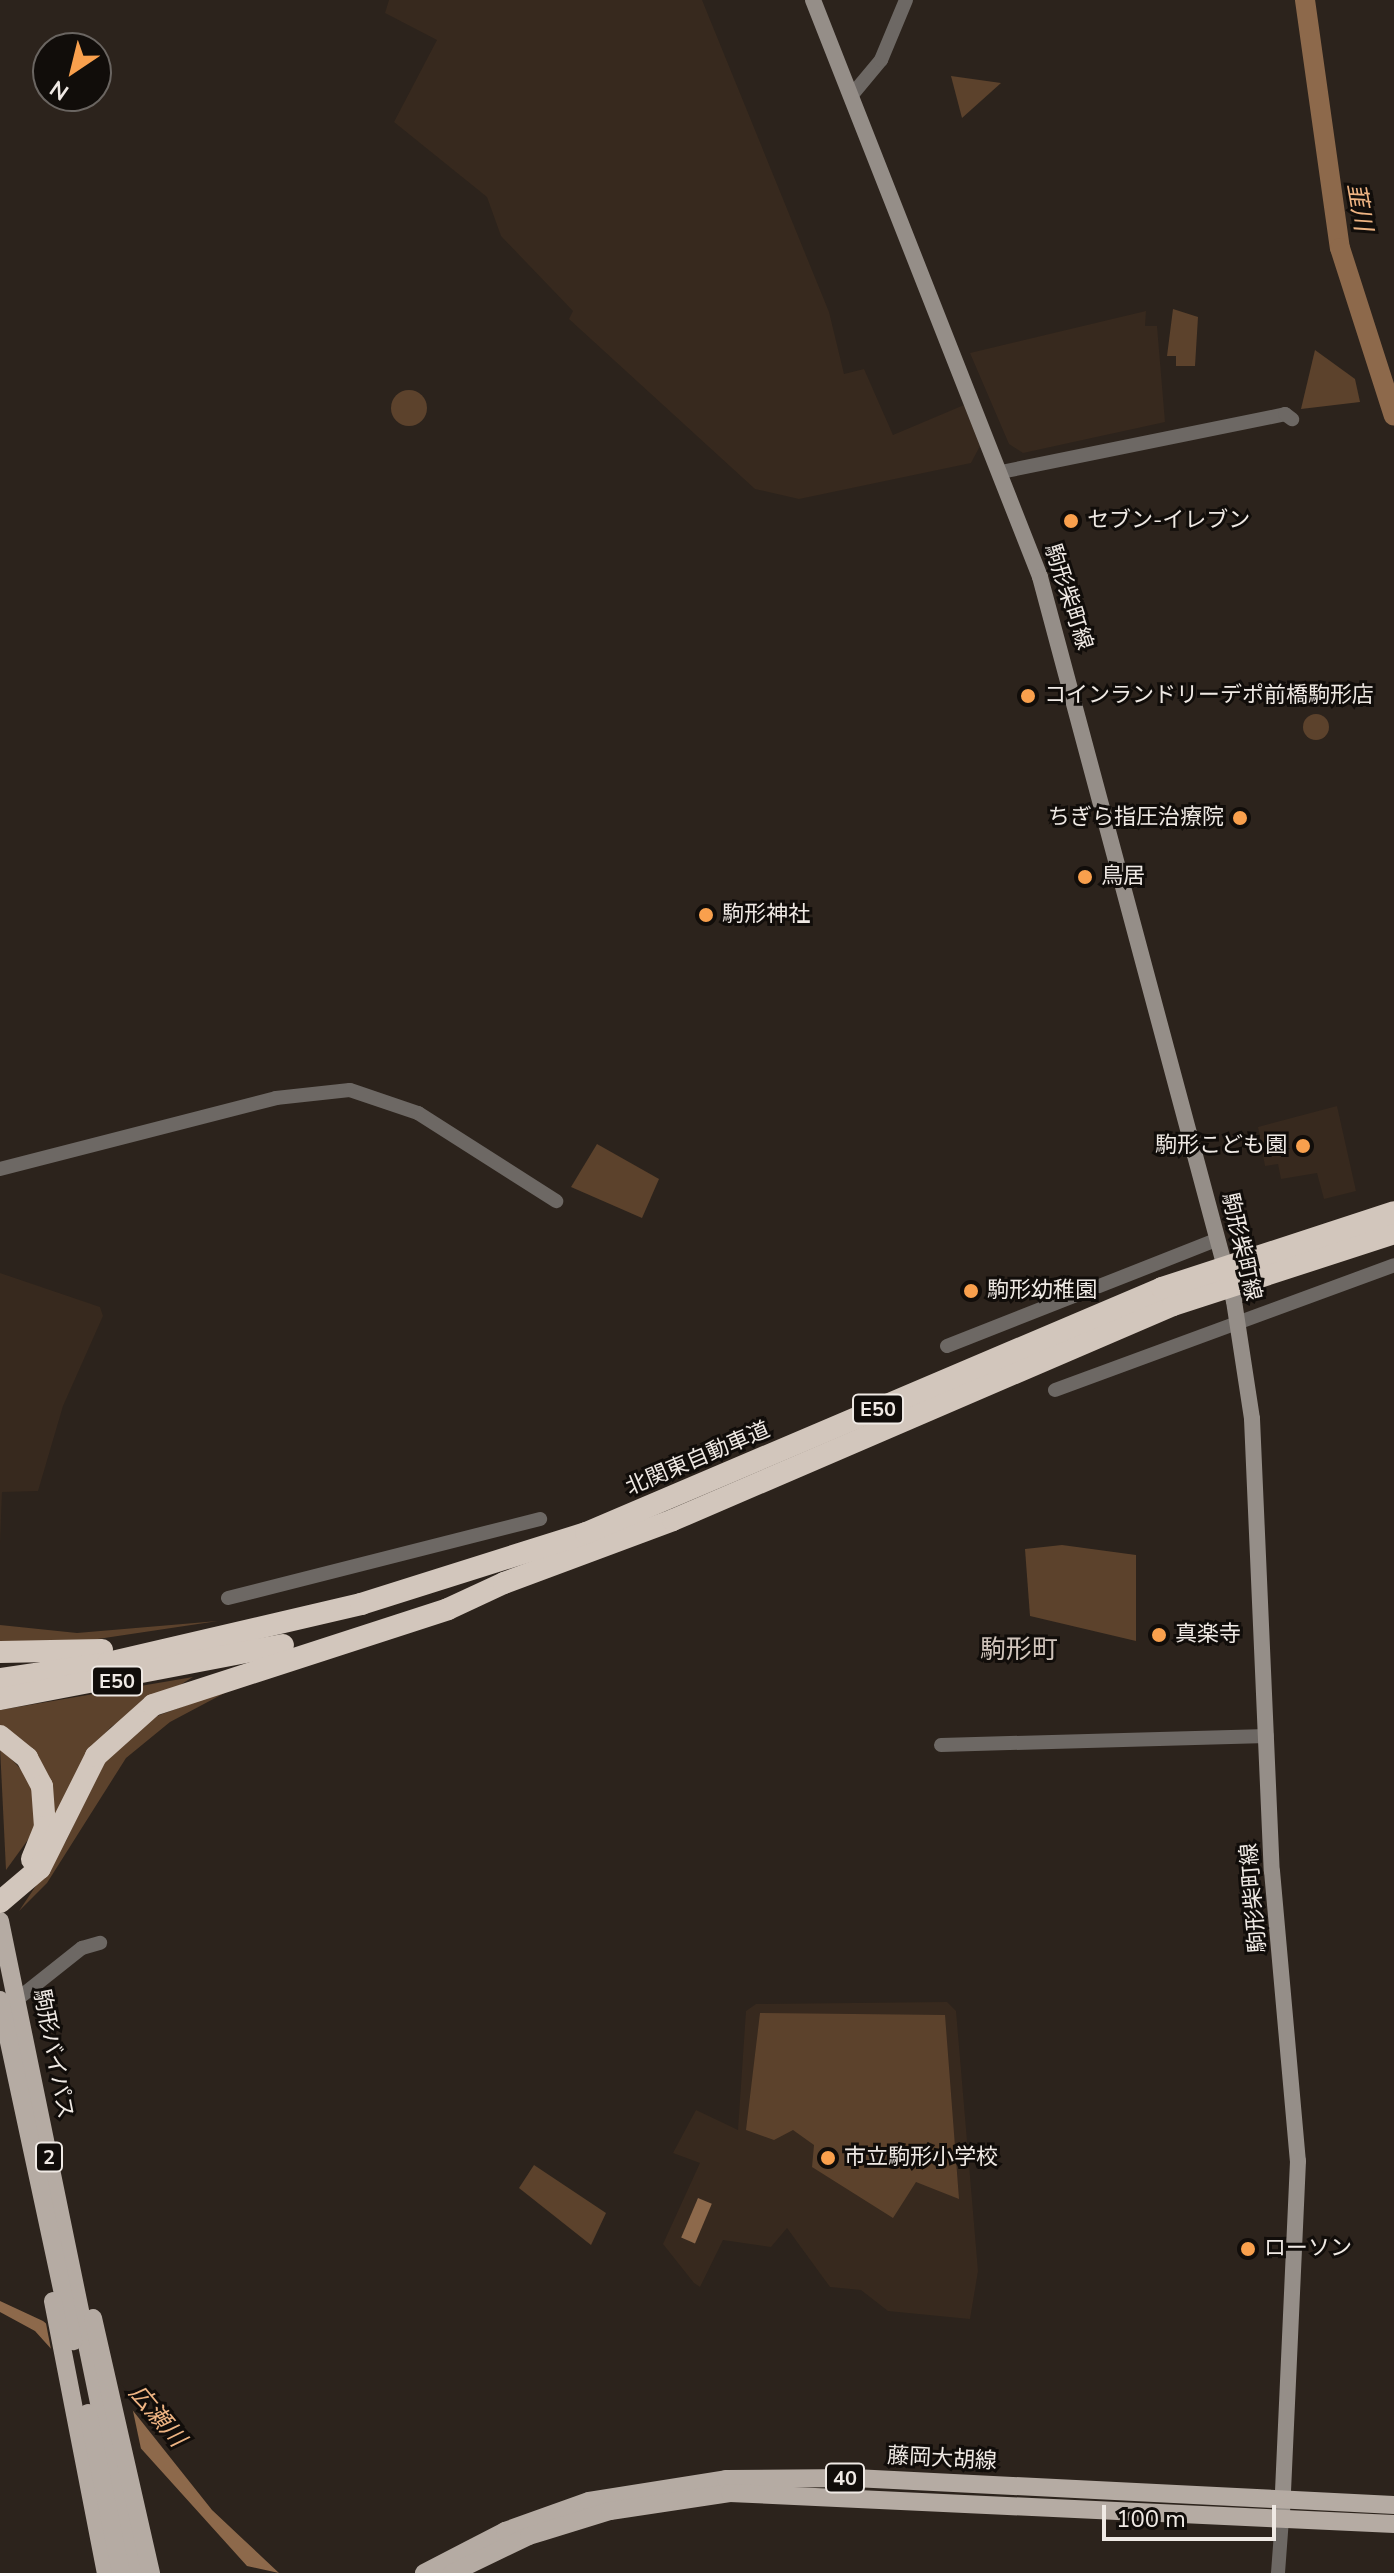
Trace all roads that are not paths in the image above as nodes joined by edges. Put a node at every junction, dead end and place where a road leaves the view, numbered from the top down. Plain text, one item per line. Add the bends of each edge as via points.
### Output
1 (813, 0) edge
2 (906, 0) edge
3 (851, 96) junction
4 (1292, 419) dead end
5 (1001, 472) junction
6 (0, 1169) edge
7 (556, 1201) dead end
8 (1394, 1212) edge
9 (1394, 1233) edge
10 (1218, 1239) junction
11 (1394, 1265) edge
12 (1234, 1320) junction
13 (947, 1346) dead end
14 (1055, 1390) dead end
15 (540, 1519) dead end
16 (228, 1598) dead end
17 (232, 1649) junction
18 (0, 1652) edge
19 (0, 1679) edge
20 (0, 1699) edge
21 (0, 1736) edge
22 (1267, 1736) junction
23 (941, 1745) dead end
24 (6, 1892) edge
25 (0, 1921) edge
26 (100, 1943) dead end
27 (5, 2006) edge
28 (58, 2200) junction
29 (79, 2397) junction
30 (107, 2474) junction
31 (1394, 2505) edge
32 (1283, 2508) junction
33 (1394, 2524) edge
34 (106, 2573) edge
35 (121, 2573) edge
36 (134, 2573) edge
37 (151, 2573) edge
38 (424, 2573) edge
39 (452, 2573) edge
40 (1278, 2573) edge

1 - 3 main road, 駒形柴町線
2 - 3 street via 881,60
3 - 5 main road, 駒形柴町線
4 - 5 street via 1285,414
5 - 10 main road, 駒形柴町線 via 1081,717
6 - 7 street via 276,1098 350,1090 418,1113
8 - 17 highway, 北関東自動車道 / E50, bridge via 1162,1288 599,1528
9 - 17 highway, 北関東自動車道 / E50, bridge via 1173,1305 701,1508 448,1609
10 - 12 main road, 駒形柴町線
10 - 13 street
11 - 12 street
12 - 14 street
12 - 22 main road, 駒形柴町線 via 1252,1419
15 - 16 street
17 - 18 highway
17 - 19 highway, 北関東自動車道 / E50
17 - 20 highway, 北関東自動車道 / E50
17 - 24 highway via 176,1694 121,1728 85,1772 40,1868
21 - 24 highway via 27,1758 45,1800 41,1843
22 - 23 street
22 - 32 main road, 駒形柴町線 via 1298,2161
25 - 27 main road, 駒形バイパス / 2
26 - 27 street via 89,1943
27 - 28 main road, 駒形バイパス / 2
27 - 29 main road, 駒形バイパス / 2
28 - 30 main road, 駒形バイパス / 2 via 101,2414
28 - 37 main road, 2 via 101,2350
29 - 30 main road, 2
29 - 34 main road, 2
30 - 35 main road, 2
30 - 36 main road, 2
31 - 32 main road
32 - 33 main road
32 - 38 main road, 藤岡大胡線 / 40 via 726,2479 589,2501 494,2535
32 - 39 main road, 藤岡大胡線 / 40 via 703,2495 549,2529
32 - 40 street

